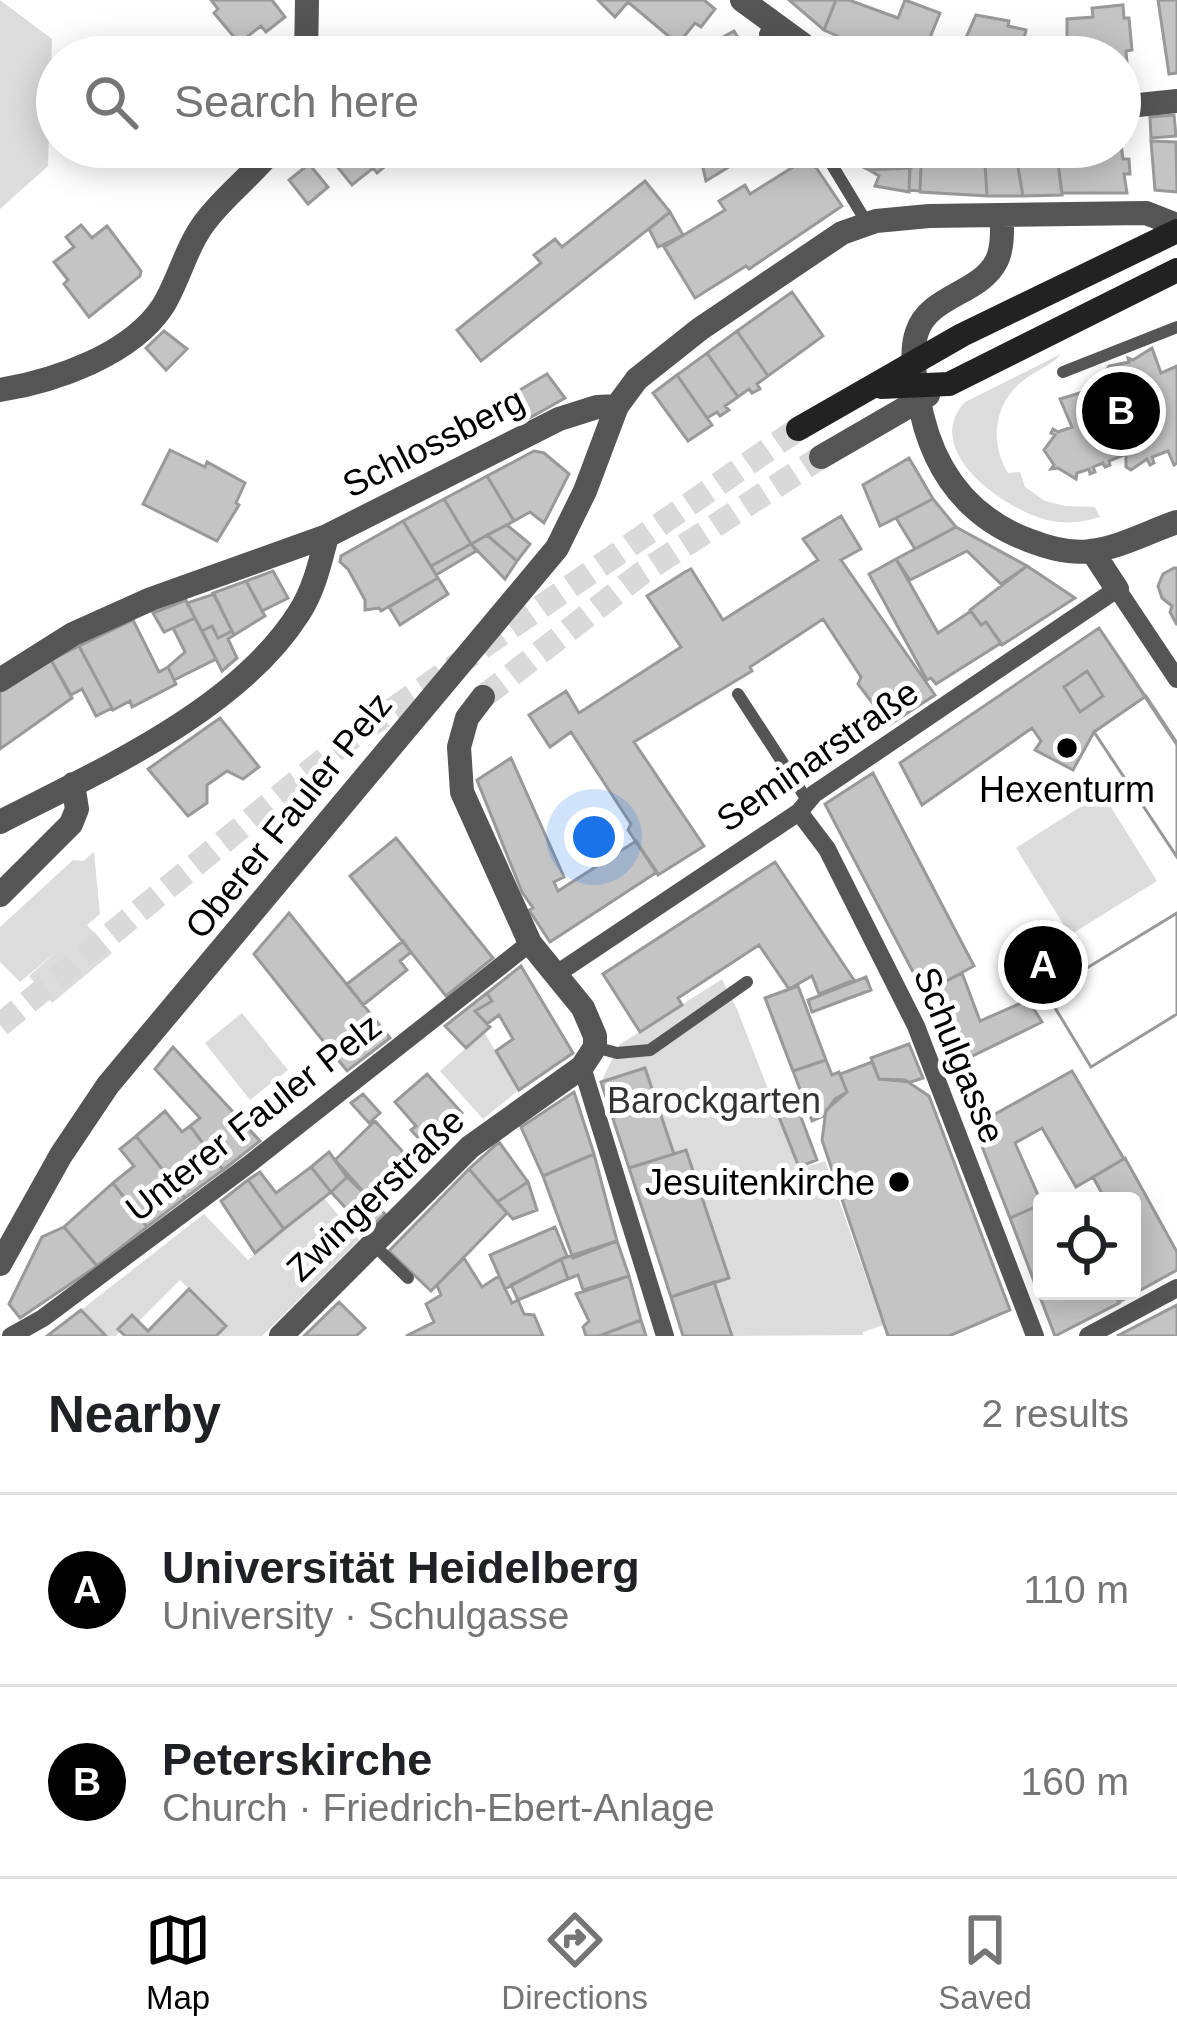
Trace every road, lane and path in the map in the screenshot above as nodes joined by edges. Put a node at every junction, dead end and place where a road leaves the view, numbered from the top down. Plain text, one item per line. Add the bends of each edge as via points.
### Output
1 (307, 0) edge
2 (742, 0) edge
3 (770, 23) junction
4 (306, 36) edge
5 (766, 36) edge
6 (789, 36) edge
7 (1177, 101) edge
8 (1141, 105) edge
9 (256, 168) edge
10 (834, 168) edge
11 (862, 213) junction
12 (1002, 215) junction
13 (1177, 228) edge
14 (1177, 270) edge
15 (1177, 327) edge
16 (1063, 372) dead end
17 (916, 382) junction
18 (0, 390) edge
19 (617, 406) junction
20 (798, 429) tunnel mouth
21 (820, 457) tunnel mouth
22 (1177, 522) edge
23 (327, 536) junction
24 (1092, 551) junction
25 (1118, 589) junction
26 (1177, 679) edge
27 (0, 680) edge
28 (738, 694) dead end
29 (483, 697) tunnel mouth
30 (73, 784) junction
31 (803, 806) junction
32 (0, 822) edge
33 (0, 895) edge
34 (530, 943) junction
35 (555, 975) junction
36 (747, 982) dead end
37 (588, 1057) junction
38 (374, 1245) junction
39 (0, 1264) edge
40 (408, 1278) dead end
41 (1177, 1288) edge
42 (11, 1336) edge
43 (281, 1336) edge
44 (665, 1336) edge
45 (1035, 1336) edge
46 (1088, 1336) edge

1 - 4 street
2 - 3 street
3 - 5 lane
3 - 6 street
7 - 8 street
9 - 18 street via 202,226 160,310 136,335 76,366
10 - 11 lane
11 - 12 street
11 - 19 street via 664,355
12 - 13 street via 1147,213
12 - 17 street via 995,264 926,316 917,333
13 - 17 main road via 962,335
14 - 17 main road via 949,384
15 - 16 lane
17 - 20 main road via 867,389
17 - 21 street
17 - 24 street via 935,458 973,509 1038,544
19 - 23 street, Schlossberg via 559,419
19 - 39 street, Oberer Fauler Pelz via 557,548 93,1104
22 - 24 street
23 - 27 street, Schlossberg via 151,599 73,634
23 - 30 street via 307,598 264,656 185,719
24 - 25 street
25 - 26 street
25 - 31 street, Seminarstraße
28 - 31 lane
29 - 34 street via 462,736 462,793
30 - 32 street
30 - 33 street via 71,824
31 - 35 street, Seminarstraße
31 - 45 street, Schulgasse via 909,1011
34 - 35 street
34 - 42 street, Unterer Fauler Pelz via 229,1179
35 - 37 street via 588,1018
36 - 37 lane via 650,1050
37 - 38 street, Zwingerstraße via 482,1137
37 - 44 street via 633,1263
38 - 40 lane
38 - 43 street, Zwingerstraße
41 - 46 street

